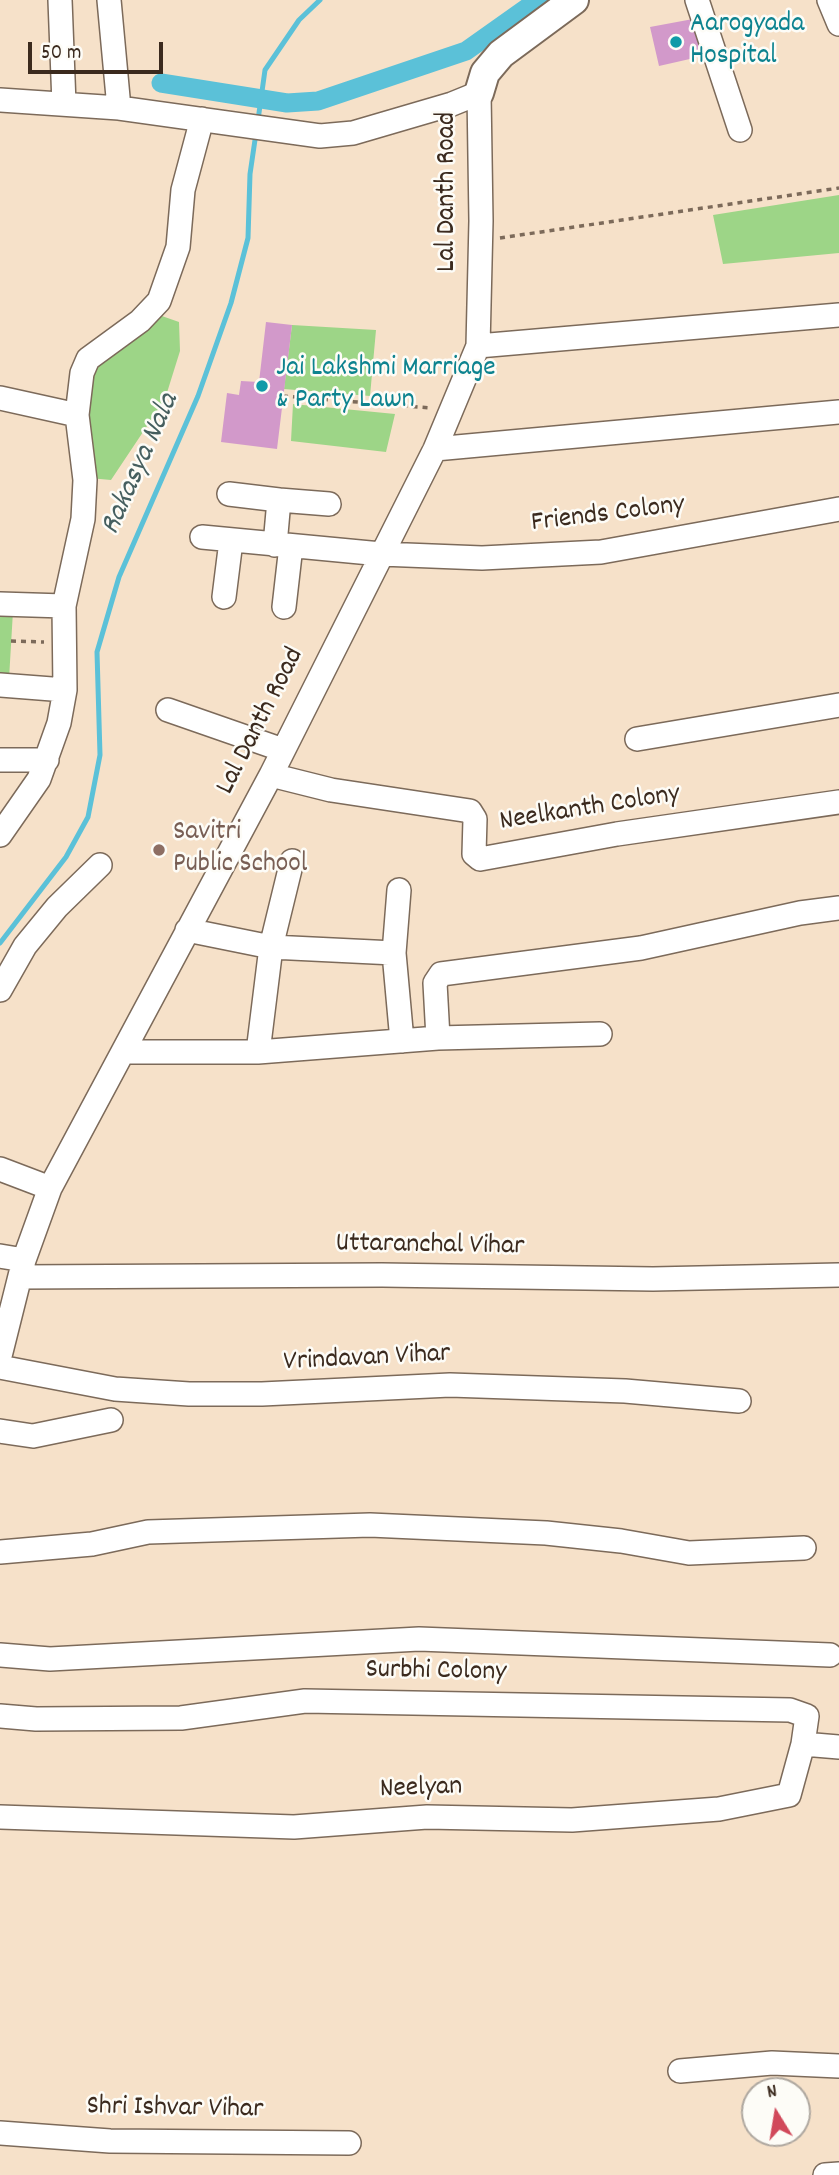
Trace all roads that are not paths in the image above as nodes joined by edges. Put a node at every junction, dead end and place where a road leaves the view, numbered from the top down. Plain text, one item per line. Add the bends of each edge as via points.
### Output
1 (60, 0) edge
2 (109, 0) edge
3 (574, 0) edge
4 (697, 0) edge
5 (478, 93) junction
6 (0, 100) edge
7 (64, 104) junction
8 (119, 108) junction
9 (202, 119) junction
10 (740, 130) dead end
11 (839, 315) edge
12 (478, 345) junction
13 (0, 398) edge
14 (839, 412) edge
15 (77, 415) junction
16 (435, 449) junction
17 (229, 494) dead end
18 (279, 500) junction
19 (329, 504) dead end
20 (839, 509) edge
21 (202, 537) dead end
22 (231, 541) junction
23 (283, 545) junction
24 (381, 554) junction
25 (224, 597) dead end
26 (0, 604) edge
27 (64, 606) junction
28 (284, 607) dead end
29 (0, 685) edge
30 (65, 690) junction
31 (839, 705) edge
32 (168, 710) dead end
33 (637, 739) dead end
34 (283, 750) junction
35 (0, 760) edge
36 (47, 760) junction
37 (271, 775) junction
38 (839, 802) edge
39 (0, 835) edge
40 (292, 861) dead end
41 (100, 864) dead end
42 (399, 890) dead end
43 (839, 908) edge
44 (187, 930) junction
45 (271, 947) junction
46 (394, 953) junction
47 (0, 990) edge
48 (600, 1034) dead end
49 (439, 1038) junction
50 (402, 1041) junction
51 (124, 1052) junction
52 (258, 1052) junction
53 (0, 1169) edge
54 (50, 1188) junction
55 (0, 1256) edge
56 (22, 1269) junction
57 (839, 1275) edge
58 (0, 1356) edge
59 (0, 1367) edge
60 (739, 1401) dead end
61 (111, 1420) dead end
62 (0, 1431) edge
63 (804, 1548) dead end
64 (0, 1552) edge
65 (830, 1654) dead end
66 (0, 1655) edge
67 (0, 1716) edge
68 (803, 1744) junction
69 (839, 1747) edge
70 (0, 1817) edge
71 (839, 2066) edge
72 (680, 2071) dead end
73 (0, 2133) edge
74 (349, 2143) dead end
75 (839, 2174) edge
76 (825, 2175) edge

1 - 7 street
2 - 8 street
3 - 5 main road via 500,54 485,73
4 - 10 street
5 - 9 street via 353,133 320,136
5 - 12 street, Lal Danth Road
6 - 7 street
7 - 8 street
8 - 9 street
9 - 15 street via 183,190 171,274 159,301 88,359
11 - 12 street
12 - 16 street, Lal Danth Road
13 - 15 street
14 - 16 street
15 - 27 street via 85,480 83,519
16 - 24 street, Lal Danth Road
17 - 18 street
18 - 19 street
18 - 23 street
20 - 24 street, Friends Colony via 601,552 482,558
21 - 22 street, Friends Colony
22 - 23 street, Friends Colony
22 - 25 street
23 - 24 street, Friends Colony
23 - 28 street
24 - 34 street, Lal Danth Road
26 - 27 street
27 - 30 street
29 - 30 street
30 - 36 street
31 - 33 street
32 - 34 street
34 - 37 street, Lal Danth Road
35 - 36 street
36 - 39 street
37 - 38 street, Neelkanth Colony via 331,790 470,811 475,819 474,854 480,859
37 - 44 street, Lal Danth Road
40 - 45 street
41 - 47 street via 25,946
42 - 46 street
43 - 49 street via 641,948 441,974 435,983
44 - 45 street
44 - 51 street, Lal Danth Road
45 - 46 street
45 - 52 street
46 - 50 street
48 - 49 street
49 - 50 street
50 - 52 street
51 - 52 street
51 - 54 street, Lal Danth Road
53 - 54 street
54 - 56 street, Lal Danth Road
55 - 56 street, Uttaranchal Vihar
56 - 57 street, Uttaranchal Vihar via 653,1279
56 - 58 street, Lal Danth Road
59 - 60 street, Vrindavan Vihar via 115,1389 189,1394 450,1385 625,1391
61 - 62 street via 33,1436
63 - 64 street via 689,1553 546,1533 370,1525 148,1532 92,1544
65 - 66 street via 419,1639 50,1658
67 - 68 street, Surbhi Colony via 181,1718 305,1701 790,1710 807,1716
68 - 69 street
68 - 70 street, Neelyan via 789,1796 719,1809 572,1820 427,1817 294,1827
71 - 72 street via 772,2063
73 - 74 street, Shri Ishvar Vihar via 110,2141
75 - 76 street

